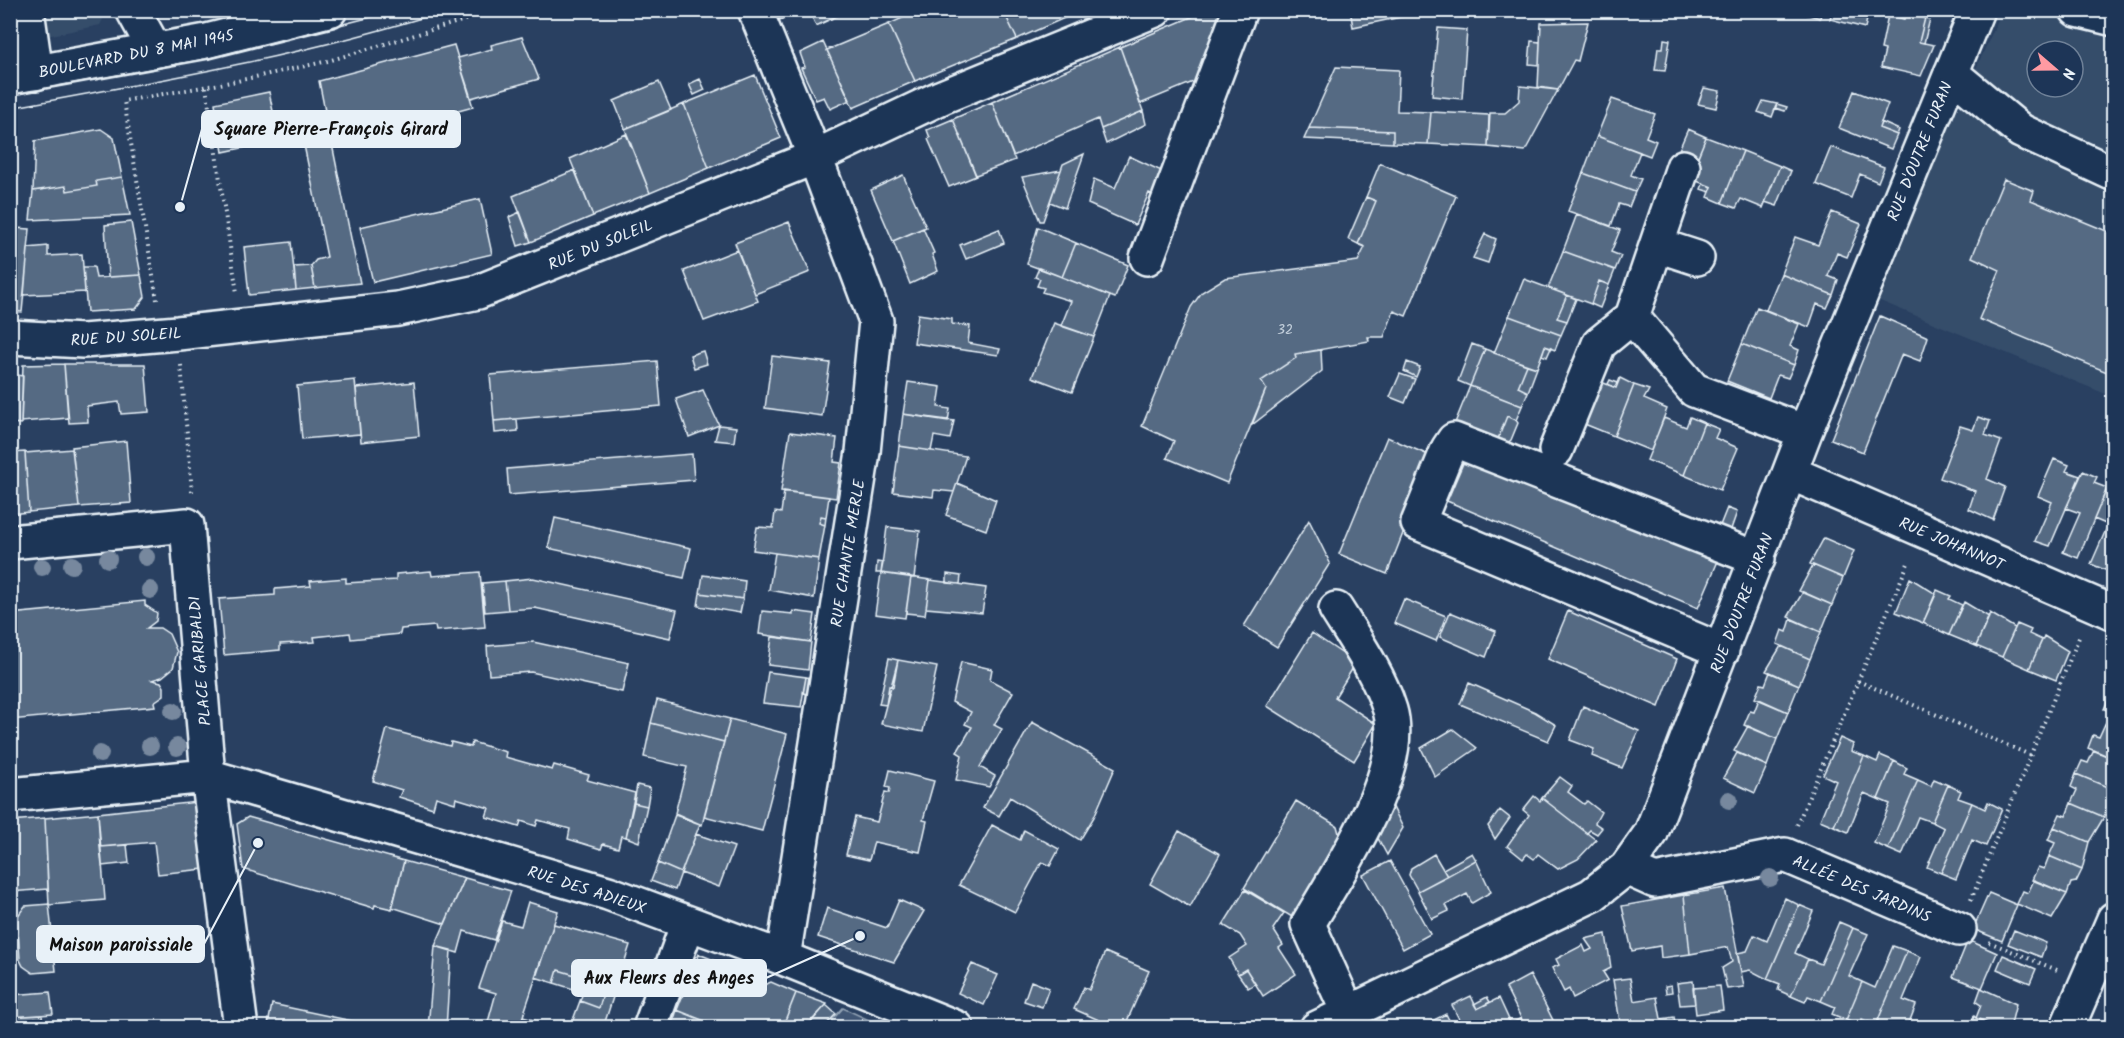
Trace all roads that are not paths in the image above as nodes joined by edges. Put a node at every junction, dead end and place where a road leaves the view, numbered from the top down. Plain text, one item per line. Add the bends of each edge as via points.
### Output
1 (27, 10) edge
2 (133, 10) edge
3 (330, 10) edge
4 (754, 10) edge
5 (1155, 10) edge
6 (1240, 10) edge
7 (1977, 10) edge
8 (2077, 10) edge
9 (2114, 19) edge
10 (154, 50) junction
11 (1952, 73) junction
12 (23, 75) edge
13 (815, 157) junction
14 (1683, 167) dead end
15 (2114, 174) edge
16 (1657, 245) junction
17 (1147, 258) dead end
18 (1698, 258) dead end
19 (1632, 317) junction
20 (10, 338) edge
21 (1805, 432) junction
22 (1556, 450) dead end
23 (1791, 473) junction
24 (10, 542) edge
25 (1758, 559) junction
26 (1336, 609) dead end
27 (2114, 613) edge
28 (1722, 651) junction
29 (208, 776) junction
30 (10, 795) edge
31 (1626, 868) junction
32 (2114, 919) edge
33 (688, 923) junction
34 (1959, 929) road end
35 (783, 958) junction
36 (1348, 1012) junction
37 (241, 1028) edge
38 (650, 1028) edge
39 (957, 1028) edge
40 (1317, 1028) edge
41 (2067, 1028) edge

1 - 12 street
2 - 10 street
3 - 10 street, BOULEVARD DU 8 MAI 1945
4 - 13 street, RUE CHANTE MERLE
5 - 13 street, RUE DU SOLEIL via 942,97
6 - 17 street
7 - 11 street, RUE D'OUTRE FURAN
8 - 9 street
10 - 12 street, BOULEVARD DU 8 MAI 1945
11 - 15 street via 2021,131
11 - 21 street, RUE D'OUTRE FURAN
13 - 20 street, RUE DU SOLEIL via 478,292 398,309 170,334 83,341
13 - 35 street, RUE CHANTE MERLE via 876,321 863,452
14 - 16 street
16 - 18 street
16 - 19 street
19 - 21 street via 1694,390
19 - 22 street via 1599,344
21 - 23 street, RUE D'OUTRE FURAN
23 - 25 street, RUE D'OUTRE FURAN
23 - 27 street, RUE JOHANNOT
24 - 29 street, PLACE GARIBALDI via 187,525
25 - 28 street, RUE D'OUTRE FURAN
25 - 28 street via 1454,440 1418,523
26 - 36 street via 1367,658 1390,711 1393,743 1383,785 1308,924
28 - 31 street, RUE D'OUTRE FURAN via 1651,833
29 - 30 street
29 - 33 street, RUE DES ADIEUX via 608,893
29 - 37 street, PLACE GARIBALDI
31 - 34 street, ALLÉE DES JARDINS via 1655,881 1785,855
31 - 36 street, RUE D'OUTRE FURAN via 1592,895
32 - 41 street
33 - 35 street, RUE DES ADIEUX
33 - 38 street
35 - 39 street, RUE DES ADIEUX
36 - 40 street, RUE D'OUTRE FURAN

